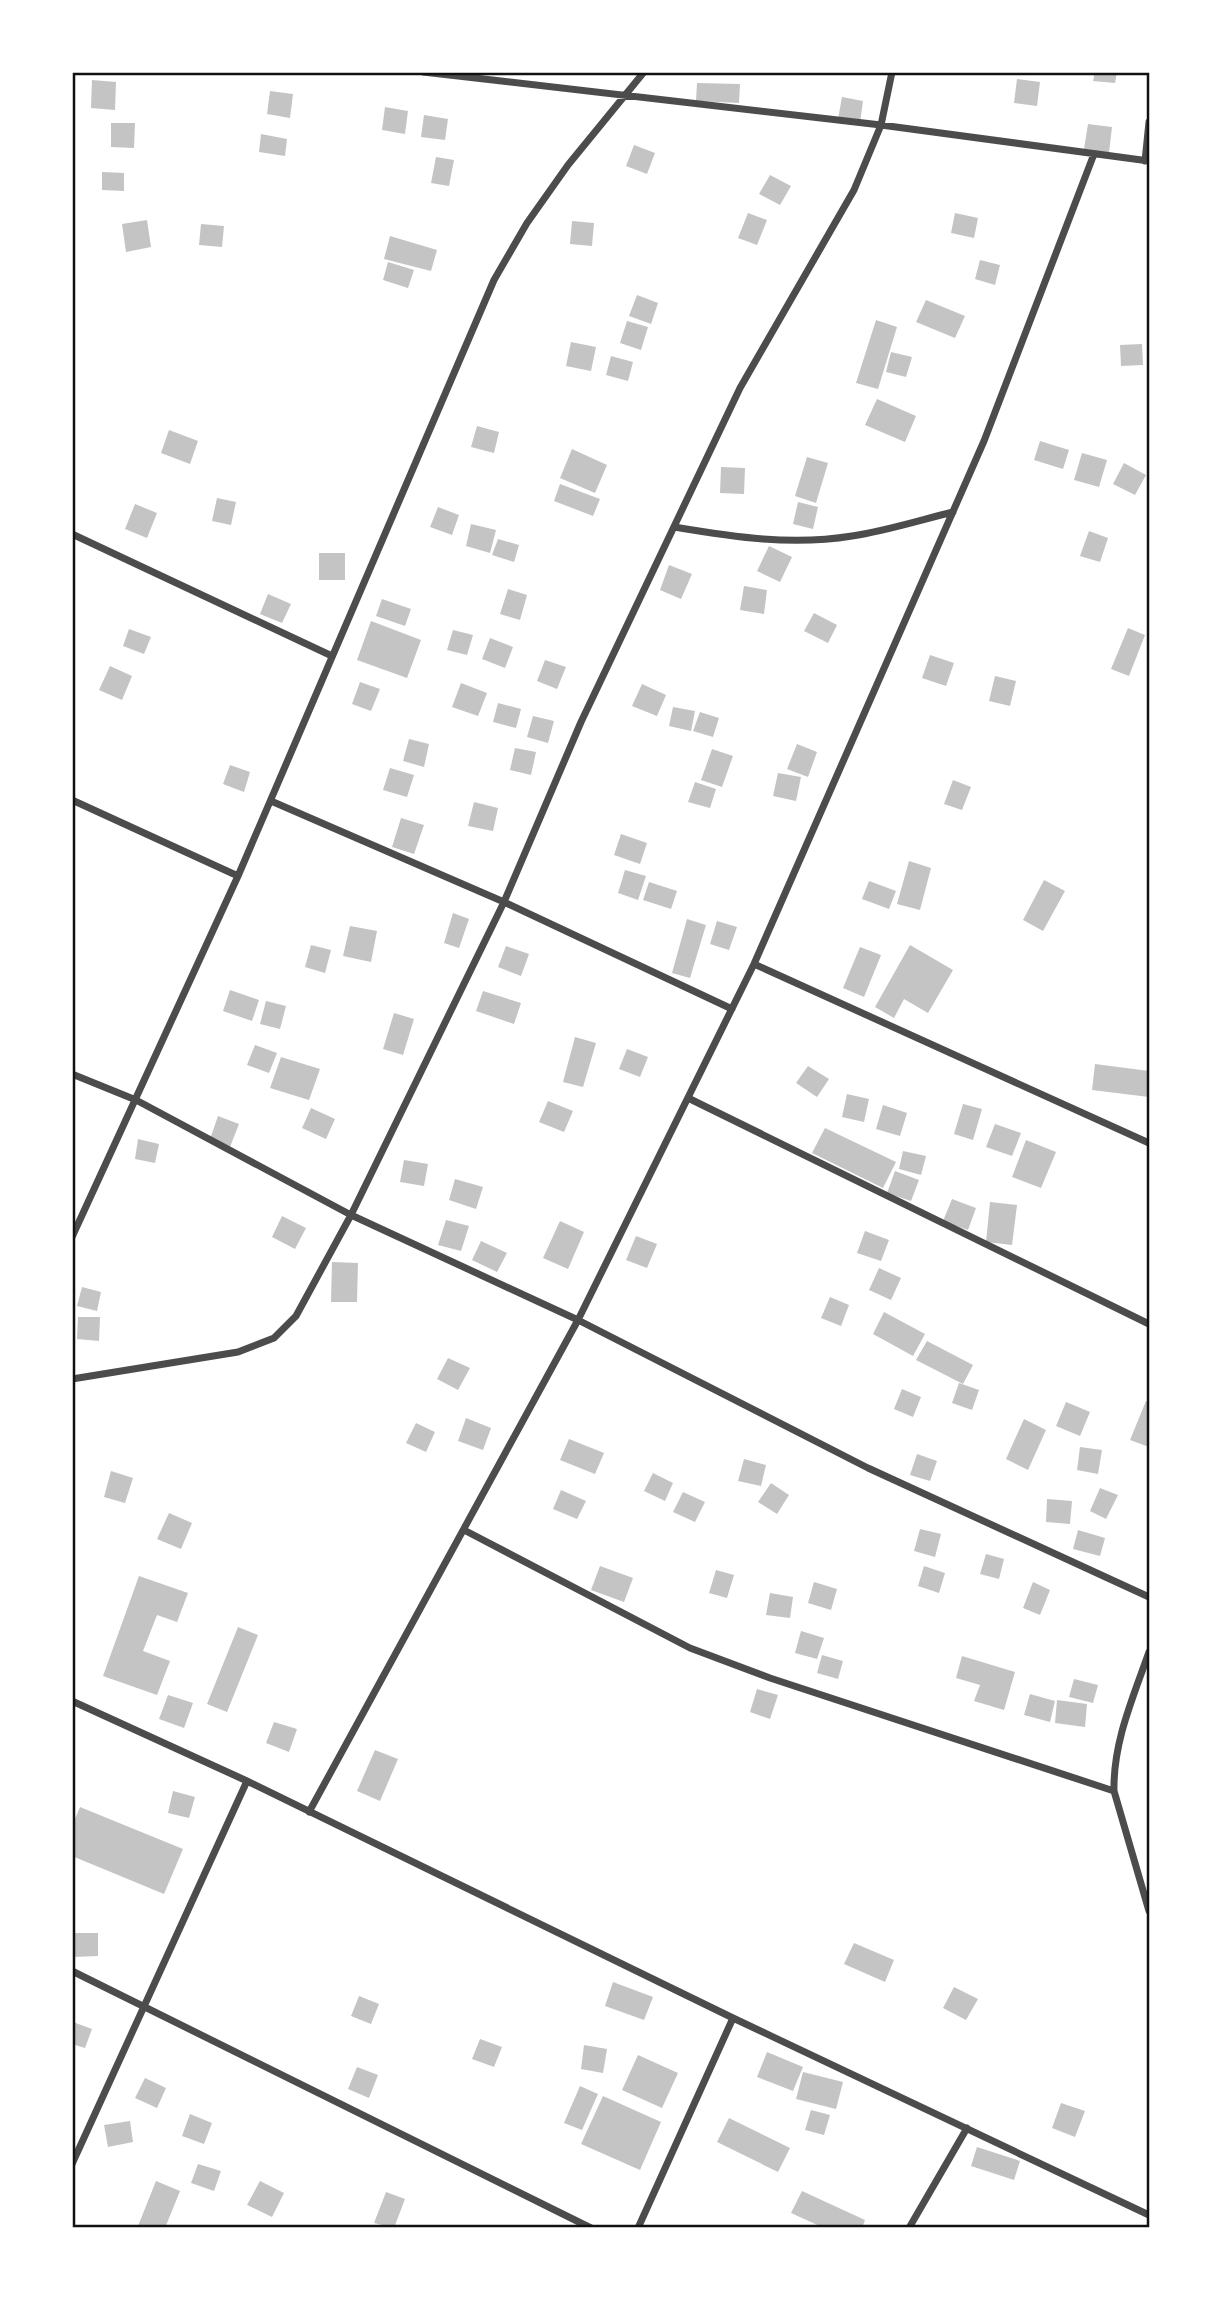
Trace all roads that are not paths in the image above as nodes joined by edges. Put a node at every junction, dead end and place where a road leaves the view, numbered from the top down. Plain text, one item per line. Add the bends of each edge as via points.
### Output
1 (423, 72) edge
2 (644, 72) edge
3 (892, 72) edge
4 (626, 94) junction
5 (1149, 122) edge
6 (881, 125) junction
7 (1094, 154) junction
8 (1147, 161) edge
9 (953, 512) junction
10 (674, 527) junction
11 (72, 534) edge
12 (332, 656) junction
13 (72, 800) edge
14 (271, 801) junction
15 (238, 876) junction
16 (504, 902) junction
17 (754, 964) junction
18 (732, 1009) junction
19 (72, 1074) edge
20 (688, 1098) junction
21 (136, 1100) junction
22 (1149, 1143) edge
23 (351, 1215) junction
24 (72, 1237) edge
25 (578, 1320) junction
26 (1149, 1324) edge
27 (72, 1380) edge
28 (464, 1530) junction
29 (1149, 1597) edge
30 (1149, 1652) edge
31 (72, 1701) edge
32 (247, 1782) junction
33 (1114, 1791) junction
34 (309, 1812) junction
35 (1149, 1911) edge
36 (72, 1971) edge
37 (146, 2006) junction
38 (733, 2018) junction
39 (967, 2128) junction
40 (72, 2164) edge
41 (1149, 2215) edge
42 (591, 2228) edge
43 (638, 2228) edge
44 (909, 2228) edge

1 - 4 street
2 - 4 street
3 - 6 street
4 - 6 street
4 - 12 street via 568,165 494,280
5 - 8 street
6 - 7 street
6 - 10 street via 854,190 740,388
7 - 8 street
7 - 9 street
9 - 10 street via 852,536 788,541
9 - 17 street
10 - 16 street via 581,722
11 - 12 street
12 - 14 street
13 - 15 street
14 - 15 street
14 - 16 street
15 - 21 street
16 - 18 street
16 - 23 street
17 - 18 street
17 - 22 street
18 - 20 street
19 - 21 street
20 - 25 street
20 - 26 street
21 - 23 street
21 - 24 street
23 - 25 street
23 - 27 street via 296,1316 274,1338 238,1352
25 - 28 street
25 - 29 street via 868,1468
28 - 33 street via 690,1648
28 - 34 street
30 - 33 street via 1117,1743
31 - 32 street
32 - 34 street
32 - 37 street
33 - 35 street
34 - 38 street
36 - 37 street
37 - 40 street
37 - 42 street
38 - 39 street
38 - 43 street
39 - 41 street
39 - 44 street

